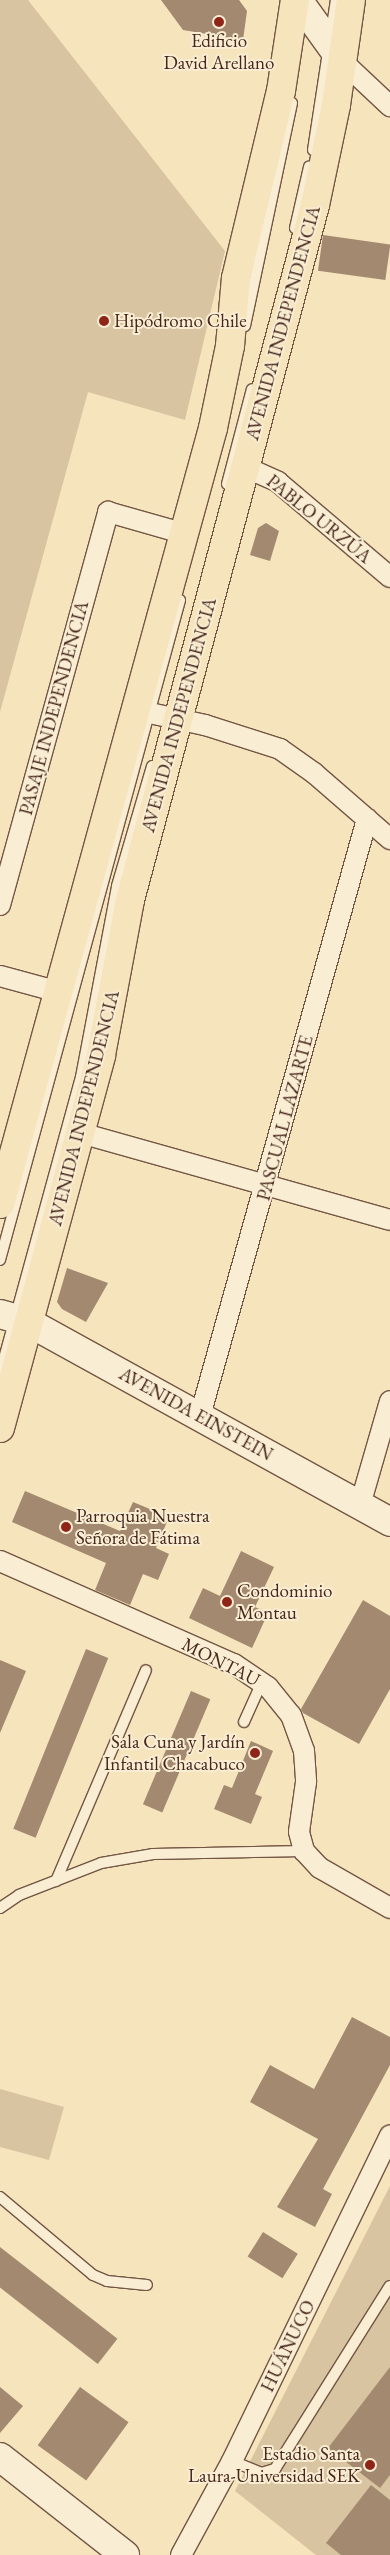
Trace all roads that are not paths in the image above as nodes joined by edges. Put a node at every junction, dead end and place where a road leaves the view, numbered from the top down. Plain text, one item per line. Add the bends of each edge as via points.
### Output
1 (336, 0) edge
2 (351, 0) edge
3 (301, 8) edge
4 (336, 53) junction
5 (294, 90) dead end
6 (390, 106) edge
7 (291, 244) dead end
8 (242, 342) dead end
9 (255, 378) dead end
10 (245, 467) junction
11 (223, 500) dead end
12 (185, 534) junction
13 (390, 577) edge
14 (182, 592) dead end
15 (161, 715) junction
16 (154, 758) dead end
17 (367, 819) junction
18 (390, 839) edge
19 (0, 905) edge
20 (0, 976) edge
21 (59, 992) junction
22 (81, 1133) junction
23 (266, 1185) junction
24 (0, 1204) edge
25 (390, 1220) edge
26 (0, 1260) edge
27 (14, 1318) edge
28 (0, 1373) edge
29 (390, 1401) edge
30 (200, 1416) junction
31 (0, 1428) edge
32 (360, 1505) junction
33 (390, 1522) edge
34 (0, 1560) edge
35 (146, 1670) dead end
36 (262, 1682) junction
37 (244, 1722) dead end
38 (304, 1851) junction
39 (56, 1881) junction
40 (0, 1908) edge
41 (390, 1908) edge
42 (390, 2135) edge
43 (0, 2197) edge
44 (147, 2285) dead end
45 (390, 2286) edge
46 (0, 2457) edge
47 (232, 2461) junction
48 (125, 2555) edge
49 (181, 2555) edge

1 - 4 lane
2 - 4 main road, AVENIDA INDEPENDENCIA
3 - 4 main road
3 - 12 main road, AVENIDA INDEPENDENCIA via 236,278 226,373
4 - 6 street
4 - 7 lane
4 - 10 main road, AVENIDA INDEPENDENCIA via 315,205
5 - 8 lane
9 - 11 lane
10 - 13 street, PABLO URZÚA via 278,482
10 - 15 main road, AVENIDA INDEPENDENCIA
12 - 15 main road, AVENIDA INDEPENDENCIA
12 - 19 street, PASAJE INDEPENDENCIA via 108,512
14 - 15 lane
15 - 17 street via 256,739 289,754
15 - 21 main road, AVENIDA INDEPENDENCIA
15 - 22 main road, AVENIDA INDEPENDENCIA via 109,1016
15 - 26 lane
16 - 27 lane via 115,894 81,1077
17 - 18 street
17 - 23 street, PASCUAL LAZARTE
20 - 21 street
21 - 24 main road, AVENIDA INDEPENDENCIA
22 - 23 street
22 - 27 main road, AVENIDA INDEPENDENCIA
23 - 25 street
23 - 30 street, PASCUAL LAZARTE
27 - 28 lane
27 - 30 main road, AVENIDA EINSTEIN
27 - 31 main road, AVENIDA INDEPENDENCIA
29 - 32 street
30 - 32 main road, AVENIDA EINSTEIN
32 - 33 main road, AVENIDA EINSTEIN
34 - 36 street, MONTAU via 234,1664
35 - 39 lane
36 - 37 lane
36 - 38 street, MONTAU via 285,1705 301,1740 306,1782 299,1832
38 - 39 lane via 153,1854 100,1863
38 - 41 street via 320,1868
39 - 40 lane via 19,1895
42 - 47 street, HUÁNUCO
43 - 44 lane via 93,2275 107,2281
45 - 47 lane via 275,2469 261,2473
46 - 48 main road
47 - 49 street, HUÁNUCO

